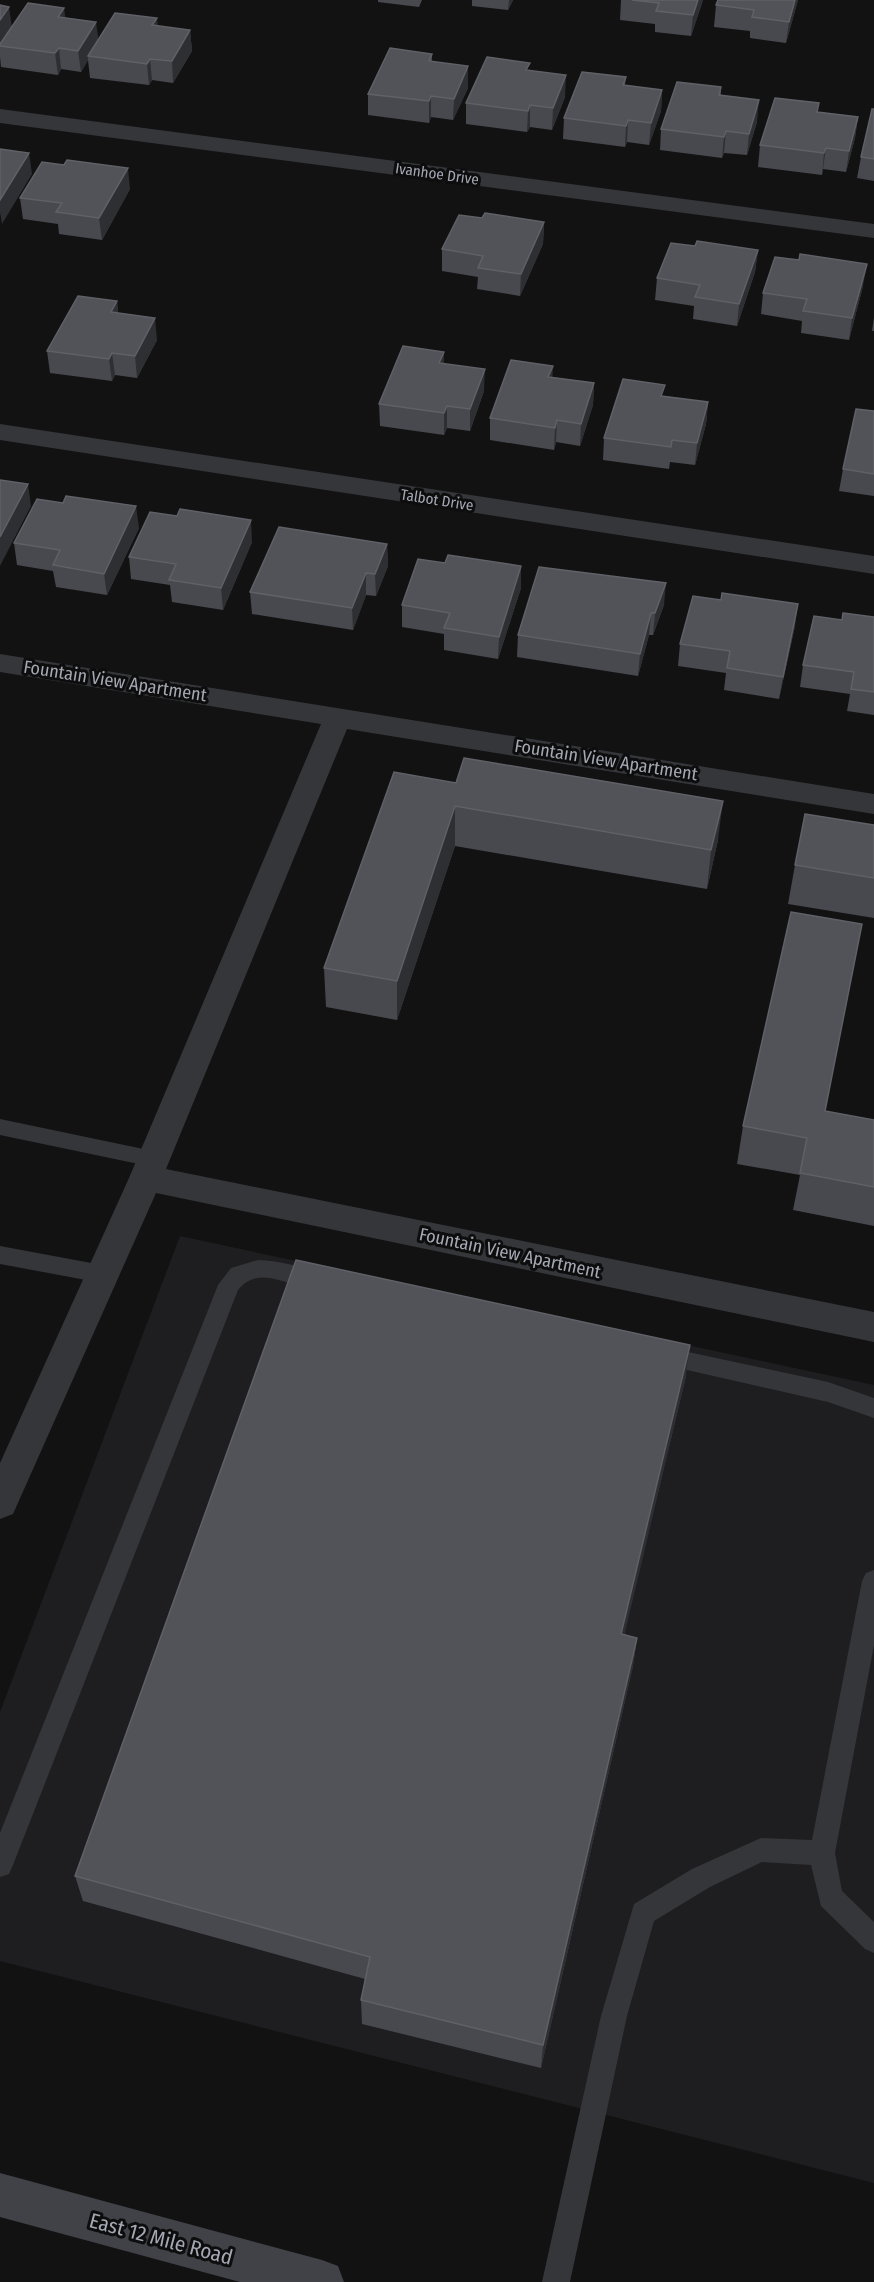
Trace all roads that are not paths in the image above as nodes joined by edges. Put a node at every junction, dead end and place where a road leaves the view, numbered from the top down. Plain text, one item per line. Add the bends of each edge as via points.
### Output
1 (0, 116) edge
2 (874, 231) edge
3 (0, 432) edge
4 (874, 565) edge
5 (0, 663) edge
6 (338, 717) junction
7 (874, 804) edge
8 (0, 1127) edge
9 (149, 1168) junction
10 (0, 1255) edge
11 (102, 1274) junction
12 (339, 1285) edge
13 (874, 1327) edge
14 (642, 1351) edge
15 (874, 1408) edge
16 (0, 1503) edge
17 (874, 1581) edge
18 (822, 1853) junction
19 (0, 1865) edge
20 (874, 1940) edge
21 (0, 2195) edge
22 (322, 2282) edge
23 (556, 2282) edge

1 - 2 street, Ivanhoe Drive
3 - 4 street, Talbot Drive
5 - 6 street, Fountain View Apartment
6 - 7 street, Fountain View Apartment
6 - 9 street
8 - 9 lane
9 - 11 street
9 - 13 street, Fountain View Apartment
10 - 11 lane
11 - 16 street
12 - 19 lane via 253,1270 238,1275 229,1285
14 - 15 lane via 828,1392
17 - 18 lane
18 - 20 lane via 830,1897
18 - 23 lane via 761,1850 701,1878 643,1913 614,2016
21 - 22 main road, East 12 Mile Road

